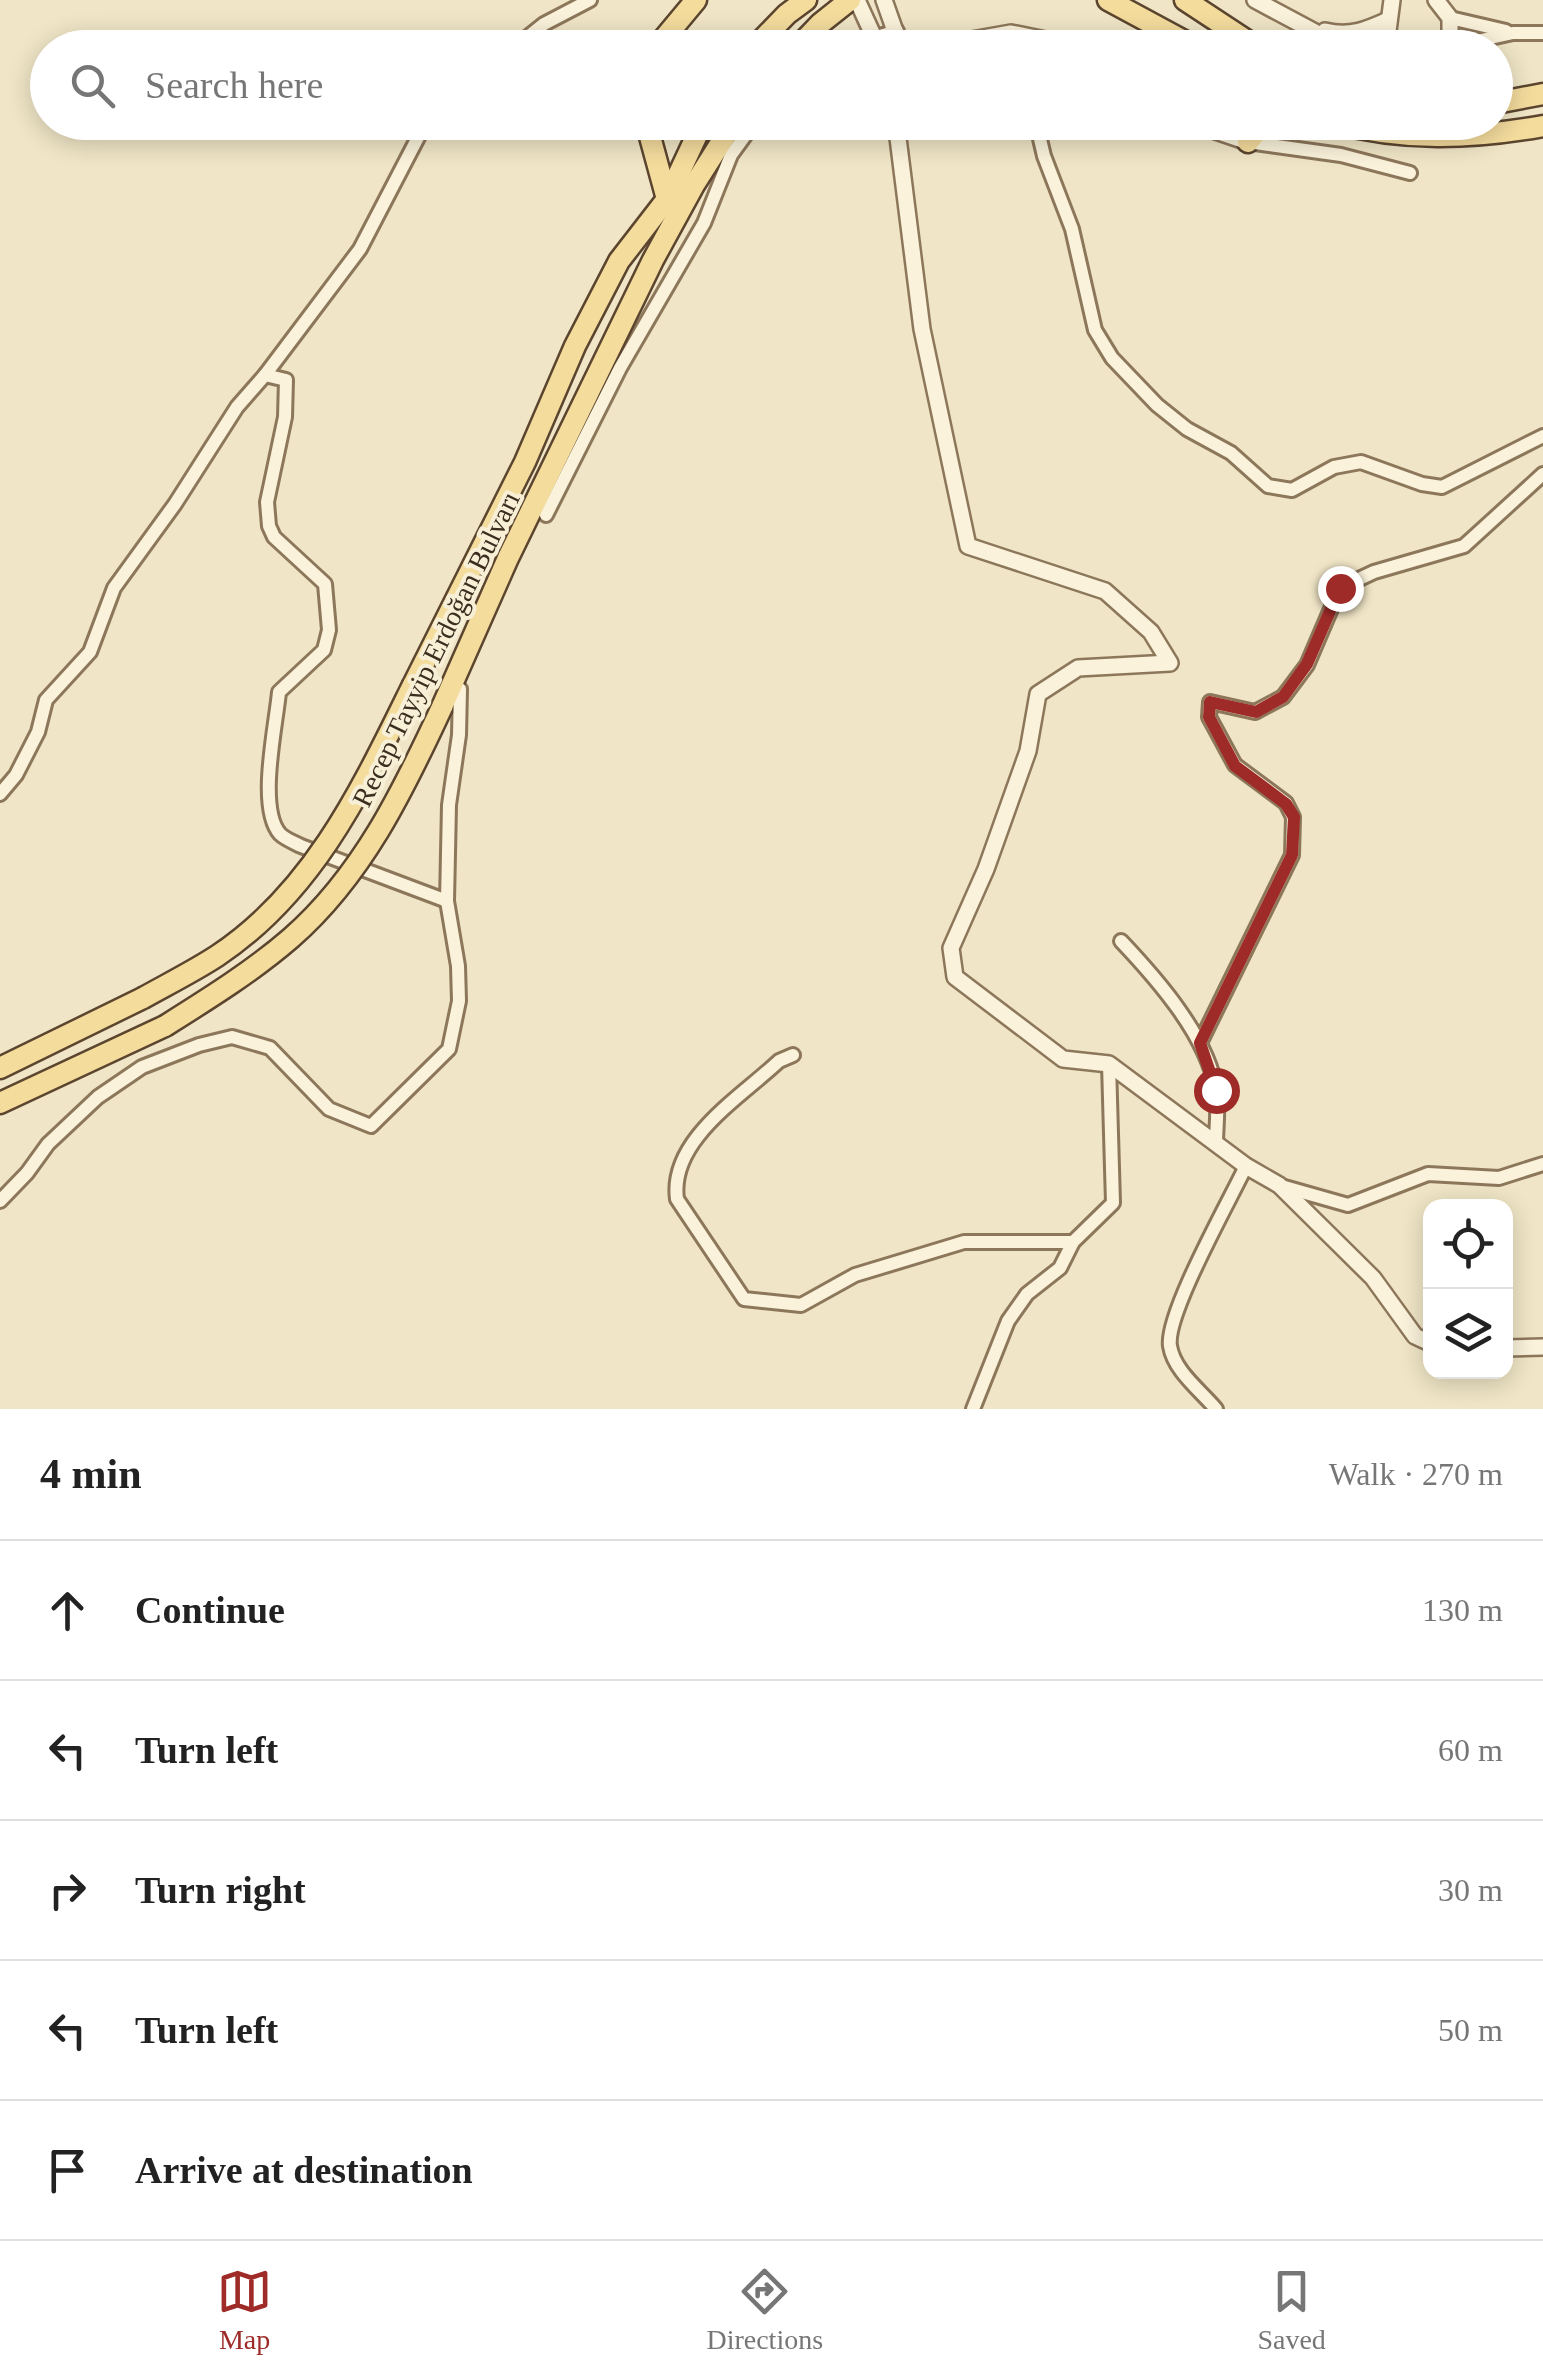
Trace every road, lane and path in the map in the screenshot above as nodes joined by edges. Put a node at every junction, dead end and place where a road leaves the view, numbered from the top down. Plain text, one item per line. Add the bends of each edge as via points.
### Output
1 (590, 0) edge
2 (696, 0) edge
3 (806, 0) edge
4 (853, 0) edge
5 (884, 0) edge
6 (1108, 0) edge
7 (1185, 0) edge
8 (1255, 0) edge
9 (1436, 0) edge
10 (1394, 8) edge
11 (1450, 18) junction
12 (1297, 25) junction
13 (536, 30) edge
14 (671, 30) edge
15 (771, 30) edge
16 (814, 30) edge
17 (871, 30) edge
18 (896, 30) edge
19 (1163, 30) edge
20 (1231, 30) edge
21 (1307, 30) edge
22 (1319, 30) edge
23 (1365, 30) edge
24 (1452, 30) edge
25 (1500, 30) edge
26 (1543, 32) edge
27 (1513, 33) edge
28 (1543, 94) edge
29 (1513, 99) edge
30 (1543, 126) edge
31 (1513, 132) edge
32 (417, 140) edge
33 (651, 140) edge
34 (694, 140) edge
35 (723, 140) edge
36 (742, 140) edge
37 (898, 140) edge
38 (1040, 140) edge
39 (1280, 140) edge
40 (1410, 173) dead end
41 (666, 199) junction
42 (265, 374) junction
43 (1543, 436) edge
44 (1543, 474) edge
45 (546, 515) dead end
46 (460, 689) dead end
47 (0, 794) edge
48 (446, 901) junction
49 (1121, 941) dead end
50 (1200, 1043) junction
51 (793, 1055) dead end
52 (1109, 1064) junction
53 (0, 1068) edge
54 (0, 1102) edge
55 (1216, 1144) junction
56 (1543, 1164) edge
57 (1246, 1166) junction
58 (0, 1180) edge
59 (1279, 1185) junction
60 (4, 1198) edge
61 (1073, 1242) junction
62 (1423, 1340) edge
63 (1543, 1347) edge
64 (1513, 1348) edge
65 (973, 1409) edge
66 (1216, 1409) edge

1 - 13 street
2 - 14 main road
3 - 15 main road
4 - 16 main road
4 - 17 street
5 - 18 street
6 - 19 main road
7 - 20 main road
8 - 12 street
9 - 11 street
10 - 23 street
11 - 24 street
11 - 25 street
12 - 21 street
12 - 22 street
26 - 27 street
28 - 29 main road
30 - 31 main road
32 - 42 street via 360,249
33 - 41 main road
34 - 41 main road, Recep Tayyip Erdoğan Bulvarı
35 - 54 main road, Recep Tayyip Erdoğan Bulvarı, bridge via 653,260 370,846 292,937 229,985 165,1026
36 - 45 street
37 - 52 street via 922,329 968,546 1105,591 1151,632 1170,663 1078,668 1038,694 1028,751 951,948 955,977 1063,1058
38 - 43 street via 1072,229 1096,330 1112,358 1157,405 1268,486 1292,490 1334,467 1361,462 1442,487
39 - 40 street
41 - 53 main road, Recep Tayyip Erdoğan Bulvarı, bridge via 618,261 525,462 341,825 288,895 216,956
42 - 47 street via 114,588 90,652 46,700 38,732
42 - 48 street via 286,380 285,418 266,502 269,526 325,584 328,630 324,650 279,692 271,816 281,835 301,846
44 - 50 street via 1464,546 1340,588 1307,664 1283,697 1256,712 1210,702 1209,717 1235,766 1294,817 1292,855
46 - 48 street
48 - 60 street via 459,1001 449,1049 370,1126 328,1109 270,1048 232,1037 142,1068 98,1096
49 - 50 street
50 - 55 street via 1216,1090
51 - 61 street via 700,1133 682,1158 675,1184 677,1199 744,1300 800,1304 854,1275 964,1242
52 - 55 street
52 - 61 street via 1114,1203
55 - 57 street
56 - 59 street via 1499,1178 1428,1174 1348,1205
57 - 59 street
57 - 66 street via 1175,1316 1170,1344 1178,1366
58 - 60 street
59 - 62 street via 1374,1278
61 - 65 street via 1060,1268 1027,1294 1008,1321
63 - 64 street

